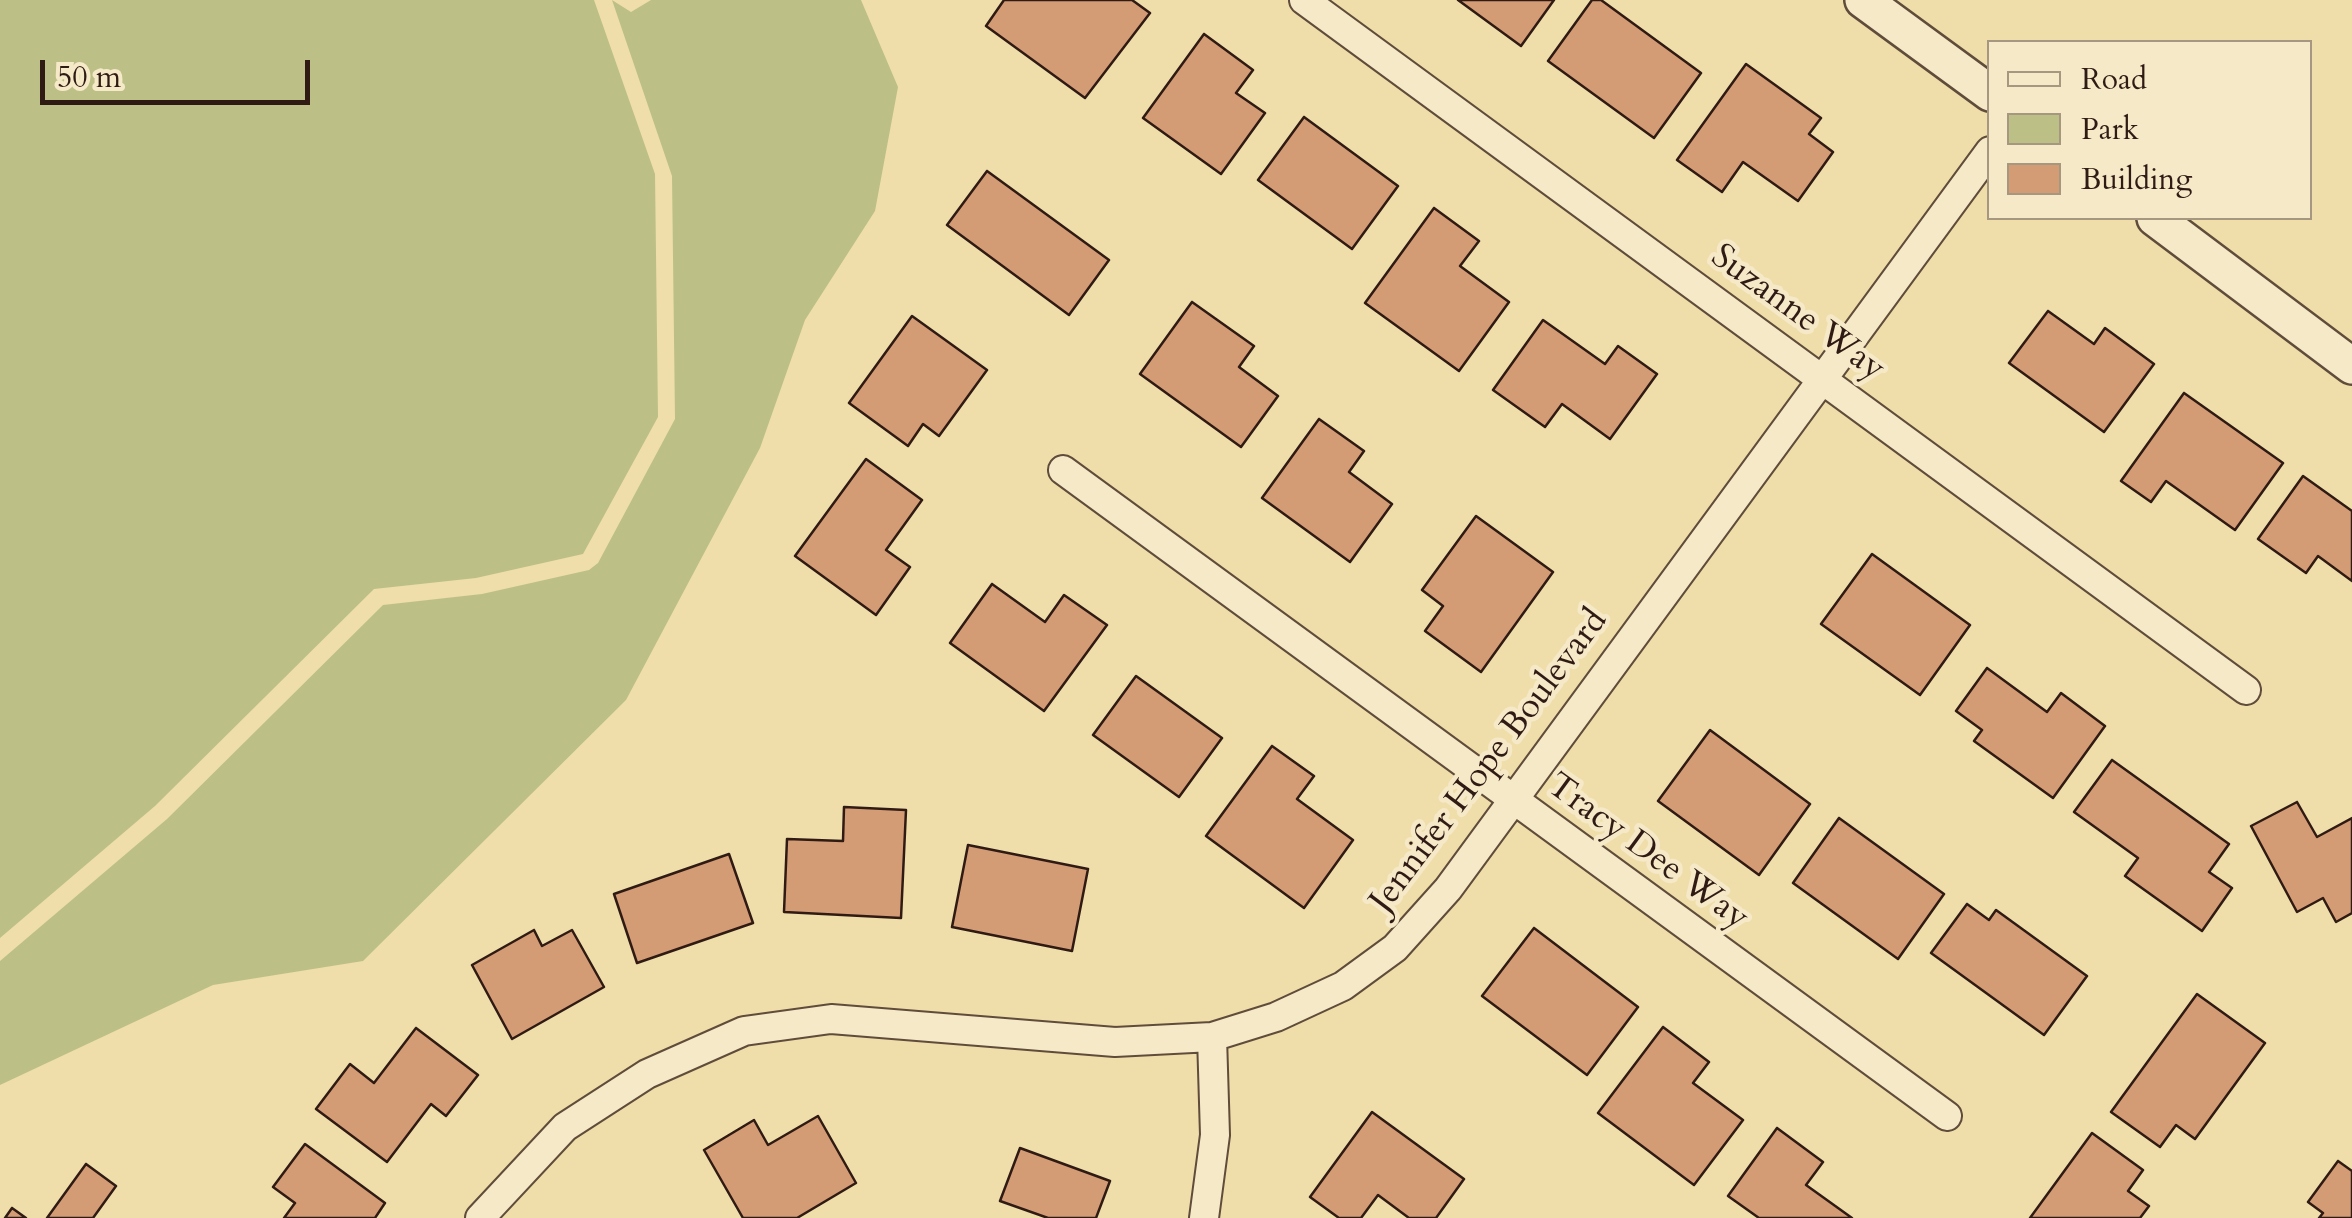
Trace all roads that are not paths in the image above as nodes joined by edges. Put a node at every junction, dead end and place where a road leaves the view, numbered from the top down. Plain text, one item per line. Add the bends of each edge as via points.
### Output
1 (1304, 0) edge
2 (1863, 0) edge
3 (1987, 91) edge
4 (1987, 155) edge
5 (2158, 220) edge
6 (2352, 366) edge
7 (1820, 377) junction
8 (1063, 470) dead end
9 (2246, 690) dead end
10 (1514, 803) junction
11 (1212, 1038) junction
12 (1947, 1116) dead end
13 (480, 1218) edge
14 (1204, 1218) edge

1 - 7 street, Suzanne Way
2 - 3 street
4 - 7 street, Jennifer Hope Boulevard
5 - 6 street
7 - 9 street, Suzanne Way
7 - 10 street, Jennifer Hope Boulevard
8 - 10 street, Tracy Dee Way
10 - 11 street, Jennifer Hope Boulevard via 1395,948 1343,986 1276,1018
10 - 12 street, Tracy Dee Way
11 - 13 street, Jennifer Hope Boulevard via 1115,1042 830,1018 744,1031 646,1074 564,1127
11 - 14 street via 1215,1134

